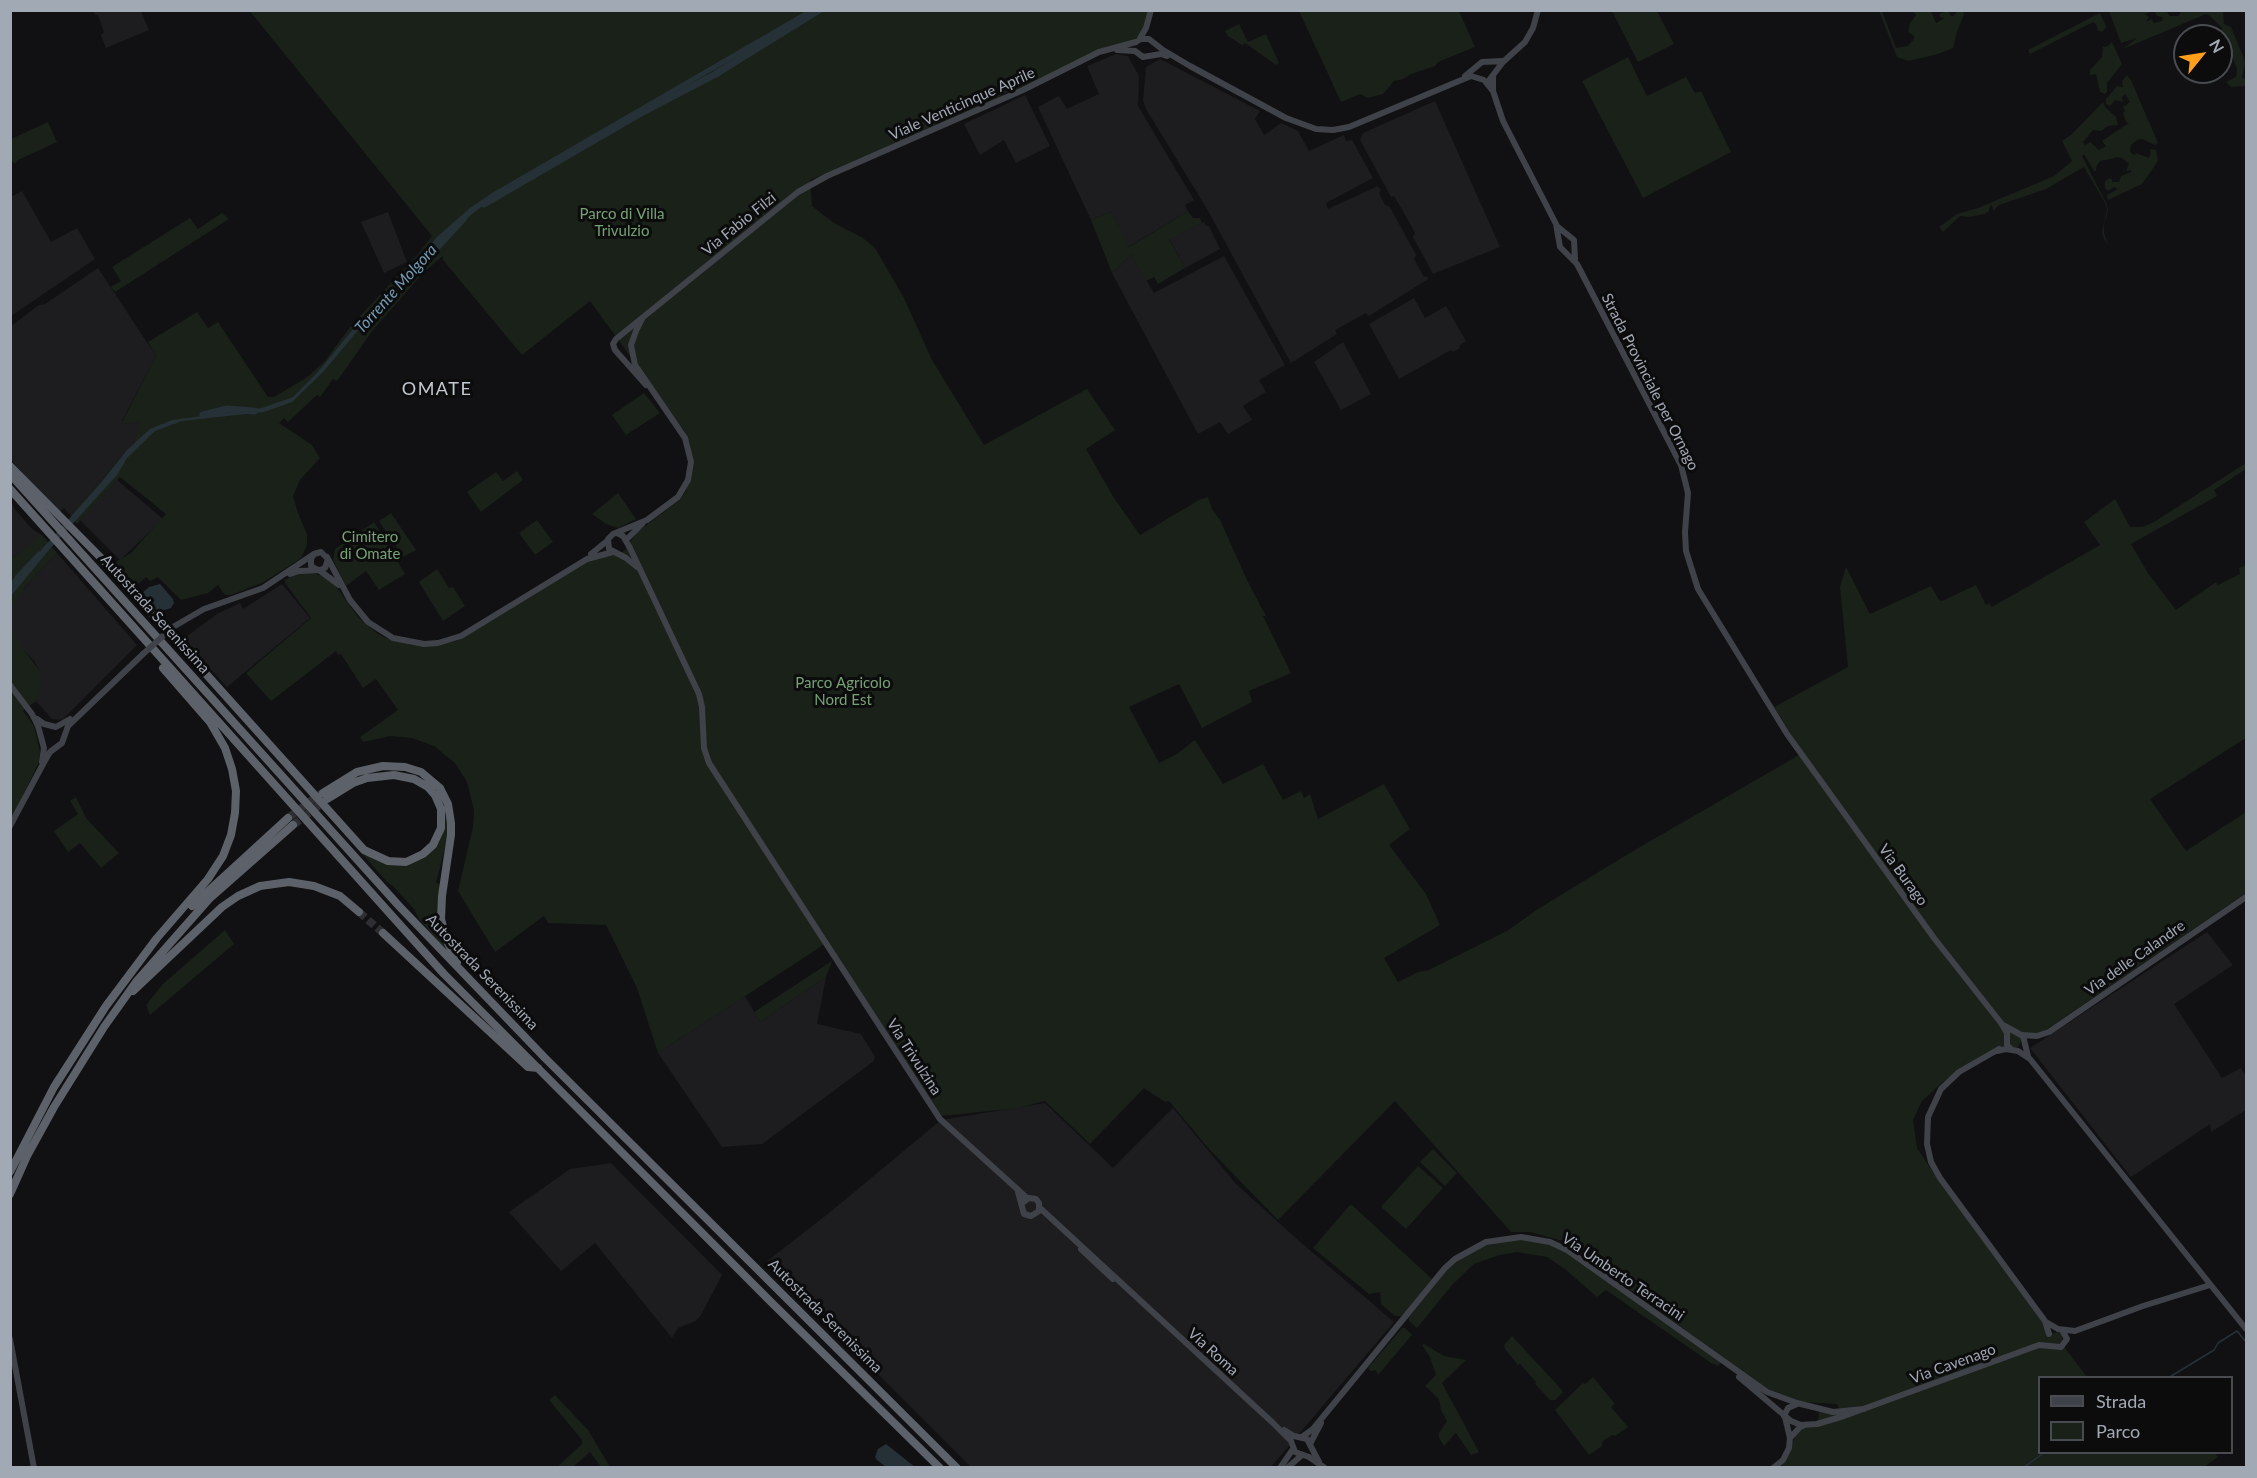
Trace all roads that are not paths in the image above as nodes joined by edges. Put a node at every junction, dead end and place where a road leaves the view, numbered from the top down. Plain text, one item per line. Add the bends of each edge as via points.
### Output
1 (1151, 10) edge
2 (1538, 10) edge
3 (1149, 19) junction
4 (1138, 41) junction
5 (1152, 42) junction
6 (1136, 51) junction
7 (1152, 54) junction
8 (1085, 60) junction
9 (1505, 60) junction
10 (1490, 63) junction
11 (1190, 66) junction
12 (1477, 68) junction
13 (1494, 75) junction
14 (1462, 78) junction
15 (1481, 79) junction
16 (1493, 91) junction
17 (847, 167) joint
18 (1556, 224) junction
19 (1568, 236) junction
20 (1560, 240) junction
21 (1574, 247) junction
22 (1564, 251) junction
23 (1577, 264) junction
24 (651, 310) junction
25 (616, 339) junction
26 (631, 346) junction
27 (618, 352) junction
28 (646, 385) junction
29 (10, 466) edge
30 (10, 474) edge
31 (10, 489) edge
32 (647, 520) junction
33 (59, 523) junction
34 (70, 533) junction
35 (617, 533) junction
36 (607, 541) junction
37 (626, 541) junction
38 (615, 552) junction
39 (314, 554) junction
40 (327, 557) junction
41 (624, 557) junction
42 (634, 558) junction
43 (586, 559) junction
44 (319, 570) junction
45 (640, 570) junction
46 (281, 578) junction
47 (345, 592) junction
48 (158, 654) junction
49 (10, 685) edge
50 (32, 714) junction
51 (78, 714) junction
52 (53, 726) junction
53 (64, 738) junction
54 (1790, 738) joint
55 (42, 740) junction
56 (56, 748) junction
57 (42, 766) junction
58 (10, 826) edge
59 (2247, 897) edge
60 (359, 912) tunnel mouth
61 (382, 933) tunnel mouth
62 (121, 985) junction
63 (119, 1005) junction
64 (2001, 1023) junction
65 (2019, 1034) junction
66 (2036, 1036) junction
67 (2007, 1039) junction
68 (2024, 1044) junction
69 (2014, 1050) junction
70 (1997, 1051) junction
71 (546, 1058) junction
72 (2030, 1059) junction
73 (538, 1068) junction
74 (10, 1172) edge
75 (10, 1194) edge
76 (1024, 1200) junction
77 (1038, 1211) junction
78 (1080, 1248) junction
79 (1090, 1252) junction
80 (2210, 1286) junction
81 (1137, 1299) junction
82 (2044, 1321) junction
83 (2247, 1329) edge
84 (2060, 1330) junction
85 (2048, 1335) junction
86 (10, 1339) edge
87 (2039, 1345) junction
88 (2052, 1346) junction
89 (1717, 1356) junction
90 (1797, 1403) junction
91 (1331, 1407) junction
92 (1814, 1407) junction
93 (1864, 1409) junction
94 (1784, 1416) junction
95 (1273, 1423) junction
96 (1807, 1425) junction
97 (1300, 1437) junction
98 (1790, 1438) junction
99 (1310, 1445) junction
100 (1293, 1446) junction
101 (1302, 1455) junction
102 (1322, 1466) edge
103 (34, 1467) edge
104 (940, 1467) edge
105 (957, 1467) edge
106 (1280, 1467) edge
107 (1287, 1467) edge
108 (1773, 1467) edge

1 - 3 street
2 - 9 street via 1527,39
3 - 4 street
3 - 5 street
4 - 5 street via 1145,38
4 - 6 street
4 - 8 street, Viale Venticinque Aprile via 1103,50
5 - 7 street
5 - 11 street
6 - 7 street via 1143,57
6 - 8 street, Viale Venticinque Aprile via 1118,50
7 - 11 street
8 - 17 street, Viale Venticinque Aprile
9 - 10 street
9 - 13 street
10 - 12 street via 1482,62
10 - 13 street
11 - 14 street via 1292,121 1326,130 1359,124
12 - 14 street
12 - 15 street
13 - 15 street
13 - 16 street, Strada Provinciale per Ornago
14 - 15 street
15 - 16 street, Strada Provinciale per Ornago
16 - 18 street, Strada Provinciale per Ornago via 1508,132
17 - 24 street, Via Fabio Filzi via 798,192
18 - 19 street, Strada Provinciale per Ornago
18 - 20 street, Strada Provinciale per Ornago
19 - 20 street
19 - 21 street, Strada Provinciale per Ornago via 1574,240
20 - 22 street, Strada Provinciale per Ornago
21 - 22 street
21 - 23 street, Strada Provinciale per Ornago
22 - 23 street, Strada Provinciale per Ornago
23 - 54 street, Strada Provinciale per Ornago via 1683,469 1688,493 1686,544 1698,589
24 - 25 street, Via Fabio Filzi
24 - 26 street, Via Fabio Filzi via 639,324
25 - 26 street via 626,336
25 - 27 street
26 - 27 street via 625,353
26 - 28 street via 635,365
27 - 28 street
28 - 32 street via 683,434 690,458 688,480 680,495
29 - 33 highway
30 - 33 highway
31 - 48 highway, Autostrada Serenissima
32 - 35 street
32 - 37 street
33 - 34 highway
34 - 71 highway, Autostrada Serenissima via 399,906
34 - 71 highway via 110,567 364,850 388,861 406,862 423,854 441,828 442,813 428,787 414,779 388,775 367,778 325,796 357,772 383,766 413,769 435,781 451,814 441,918 447,941 463,969
35 - 36 street
35 - 37 street
36 - 38 street via 608,548
36 - 43 street
37 - 38 street via 623,550
37 - 42 street, Via Trivulzina
38 - 41 street
38 - 43 street
39 - 40 street via 321,552
39 - 44 street via 311,564
39 - 46 street
40 - 44 street via 327,566
40 - 47 street
41 - 42 street
41 - 45 street
42 - 45 street, Via Trivulzina
43 - 47 street via 466,633 436,643 408,642 382,632 358,612
44 - 46 street via 299,571
44 - 47 street
45 - 76 street, Via Trivulzina via 699,694 709,763 940,1119
46 - 51 street, bridge via 201,610 173,627
48 - 62 highway via 162,666 210,722 225,748 235,784 235,813 229,842 216,868
48 - 73 highway, Autostrada Serenissima via 444,974
49 - 50 street
50 - 52 street via 41,723
50 - 55 street
51 - 52 street
51 - 53 street
52 - 53 street via 62,731
52 - 55 street via 44,730
53 - 56 street
54 - 64 street, Via Burago via 1934,938
55 - 56 street via 48,748
55 - 57 street
56 - 57 street
57 - 58 street
59 - 66 street, Via delle Calandre via 2069,1019
60 - 63 highway via 332,892 308,884 281,882 252,889 217,912
61 - 73 highway via 528,1066
62 - 63 highway via 198,900 290,822 187,921
62 - 74 highway via 54,1087
63 - 75 highway via 54,1107
64 - 65 street, Via Burago
64 - 67 street, Via Burago
65 - 66 street
65 - 67 street via 2011,1034
65 - 68 street
66 - 68 street, Via delle Calandre
67 - 69 street, Via Burago via 2007,1045
67 - 70 street
68 - 69 street
68 - 72 street
69 - 70 street
69 - 72 street
70 - 82 street via 1959,1072 1941,1089 1928,1117 1927,1144 1940,1179
71 - 105 highway, Autostrada Serenissima
72 - 80 street
73 - 104 highway, Autostrada Serenissima
76 - 77 street via 1036,1199
76 - 77 street via 1024,1214 1032,1216
77 - 78 street, Via Roma
77 - 79 street, Via Roma
78 - 79 street
78 - 81 street, Via Roma
79 - 81 street, Via Roma
80 - 83 street
80 - 84 street, Via Cavenago via 2079,1330
81 - 95 street, Via Roma
82 - 84 street
82 - 85 street
84 - 85 street, Via Cavenago via 2052,1330
84 - 88 street via 2066,1336 2065,1343 2059,1348
85 - 87 street, Via Cavenago
85 - 88 street
86 - 103 street
87 - 88 street, Via Cavenago
87 - 93 street, Via Cavenago
89 - 90 street, Via Umberto Terracini via 1760,1388
89 - 91 street, Via Umberto Terracini via 1567,1250 1532,1238 1497,1239 1466,1252 1445,1268
89 - 94 street, Via Umberto Terracini
90 - 92 street, Via Umberto Terracini
90 - 94 street
91 - 97 street, Via Umberto Terracini
91 - 99 street, Via Umberto Terracini
92 - 93 street via 1837,1412
92 - 96 street via 1818,1418
93 - 96 street
94 - 96 street
94 - 98 street
95 - 97 street, Via Roma
95 - 100 street, Via Roma
96 - 98 street
97 - 99 street
97 - 100 street
98 - 108 street via 1784,1458
99 - 101 street
99 - 102 street
100 - 101 street
100 - 106 street
101 - 102 street
101 - 107 street

